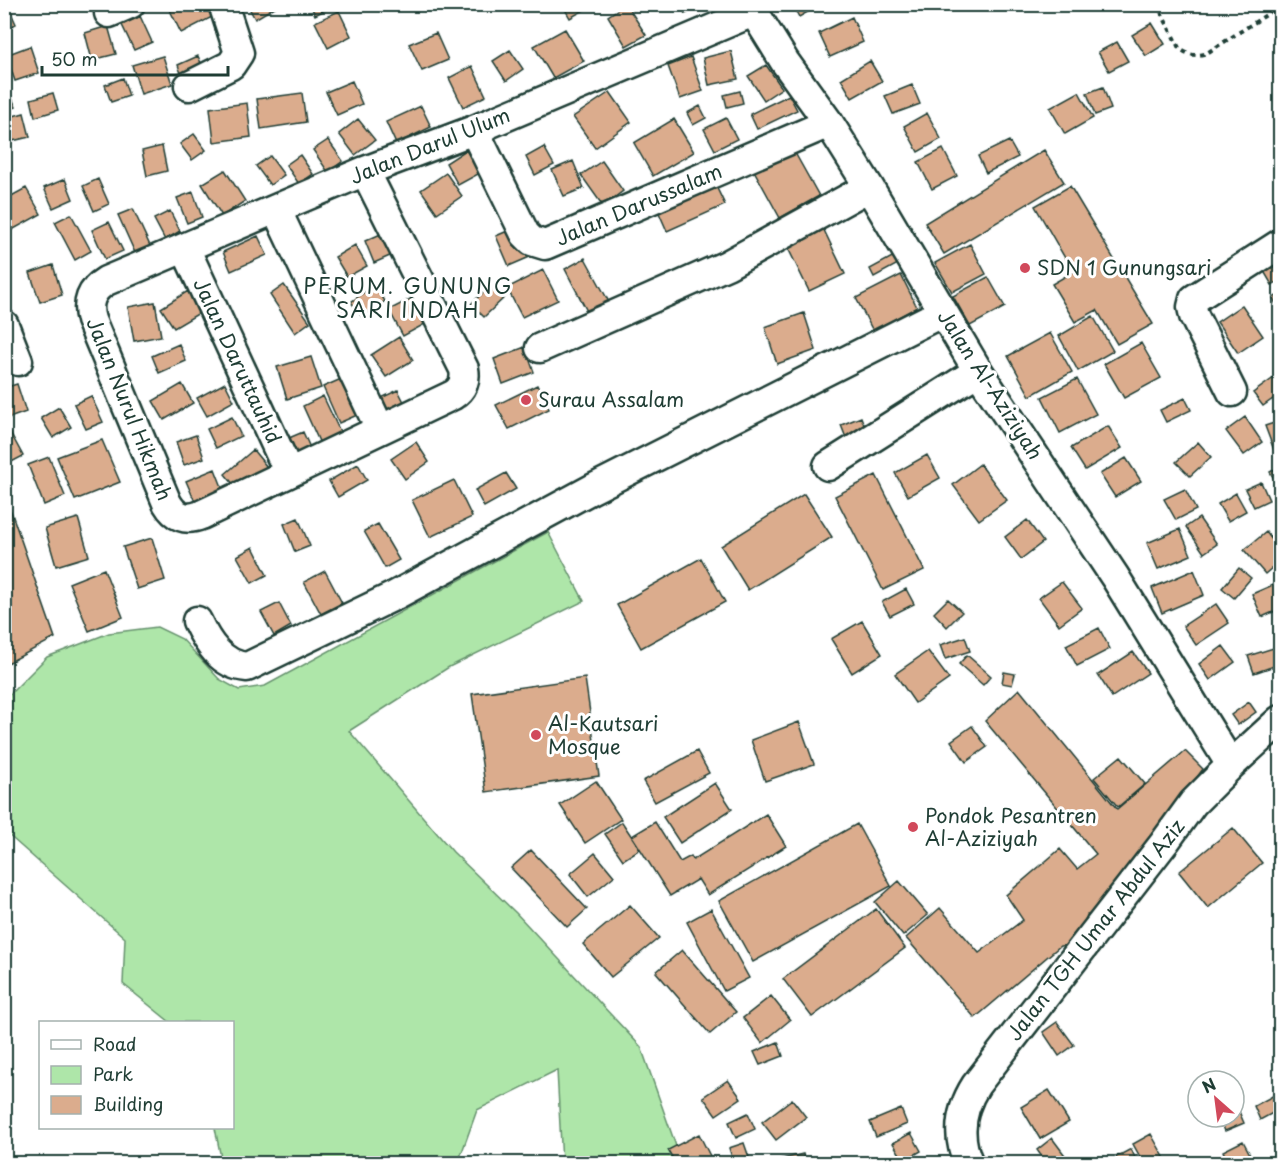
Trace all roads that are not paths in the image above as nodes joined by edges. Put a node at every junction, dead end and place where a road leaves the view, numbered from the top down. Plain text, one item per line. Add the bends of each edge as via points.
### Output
1 (222, 4) edge
2 (751, 8) edge
3 (189, 86) dead end
4 (829, 123) junction
5 (474, 130) junction
6 (365, 171) junction
7 (869, 187) junction
8 (276, 209) junction
9 (1281, 244) edge
10 (185, 248) junction
11 (106, 281) joint
12 (943, 312) junction
13 (4, 325) edge
14 (540, 348) dead end
15 (18, 361) dead end
16 (978, 371) junction
17 (1232, 392) dead end
18 (380, 429) junction
19 (828, 466) dead end
20 (289, 473) junction
21 (197, 621) dead end
22 (1281, 720) edge
23 (1231, 765) junction
24 (969, 1164) edge

1 - 3 street via 239,53 231,65
2 - 4 street, Jalan Al-Aziziyah
2 - 5 street, Jalan Darul Ulum
4 - 5 street, Jalan Darussalam via 545,245 532,242 525,234
4 - 7 street, Jalan Al-Aziziyah
5 - 6 street, Jalan Darul Ulum
6 - 8 street, Jalan Darul Ulum
6 - 18 street via 464,369 464,382 453,395
7 - 12 street, Jalan Al-Aziziyah
7 - 14 street via 727,265
8 - 10 street, Jalan Darul Ulum
8 - 18 street
9 - 17 street via 1194,299 1194,316
10 - 11 street, Jalan Darul Ulum
10 - 20 street, Jalan Daruttauhid
11 - 20 street, Jalan Nurul Hikmah via 95,290 89,311 169,507 181,517 201,515
12 - 16 street, Jalan Al-Aziziyah
12 - 21 street via 592,489 394,596 247,667 235,666 219,655
13 - 15 street
16 - 19 street
16 - 23 street, Jalan Al-Aziziyah via 1116,577
18 - 20 street
22 - 23 street, Jalan TGH Umar Abdul Aziz
23 - 24 street, Jalan TGH Umar Abdul Aziz via 1193,803 973,1090 964,1106 960,1130

